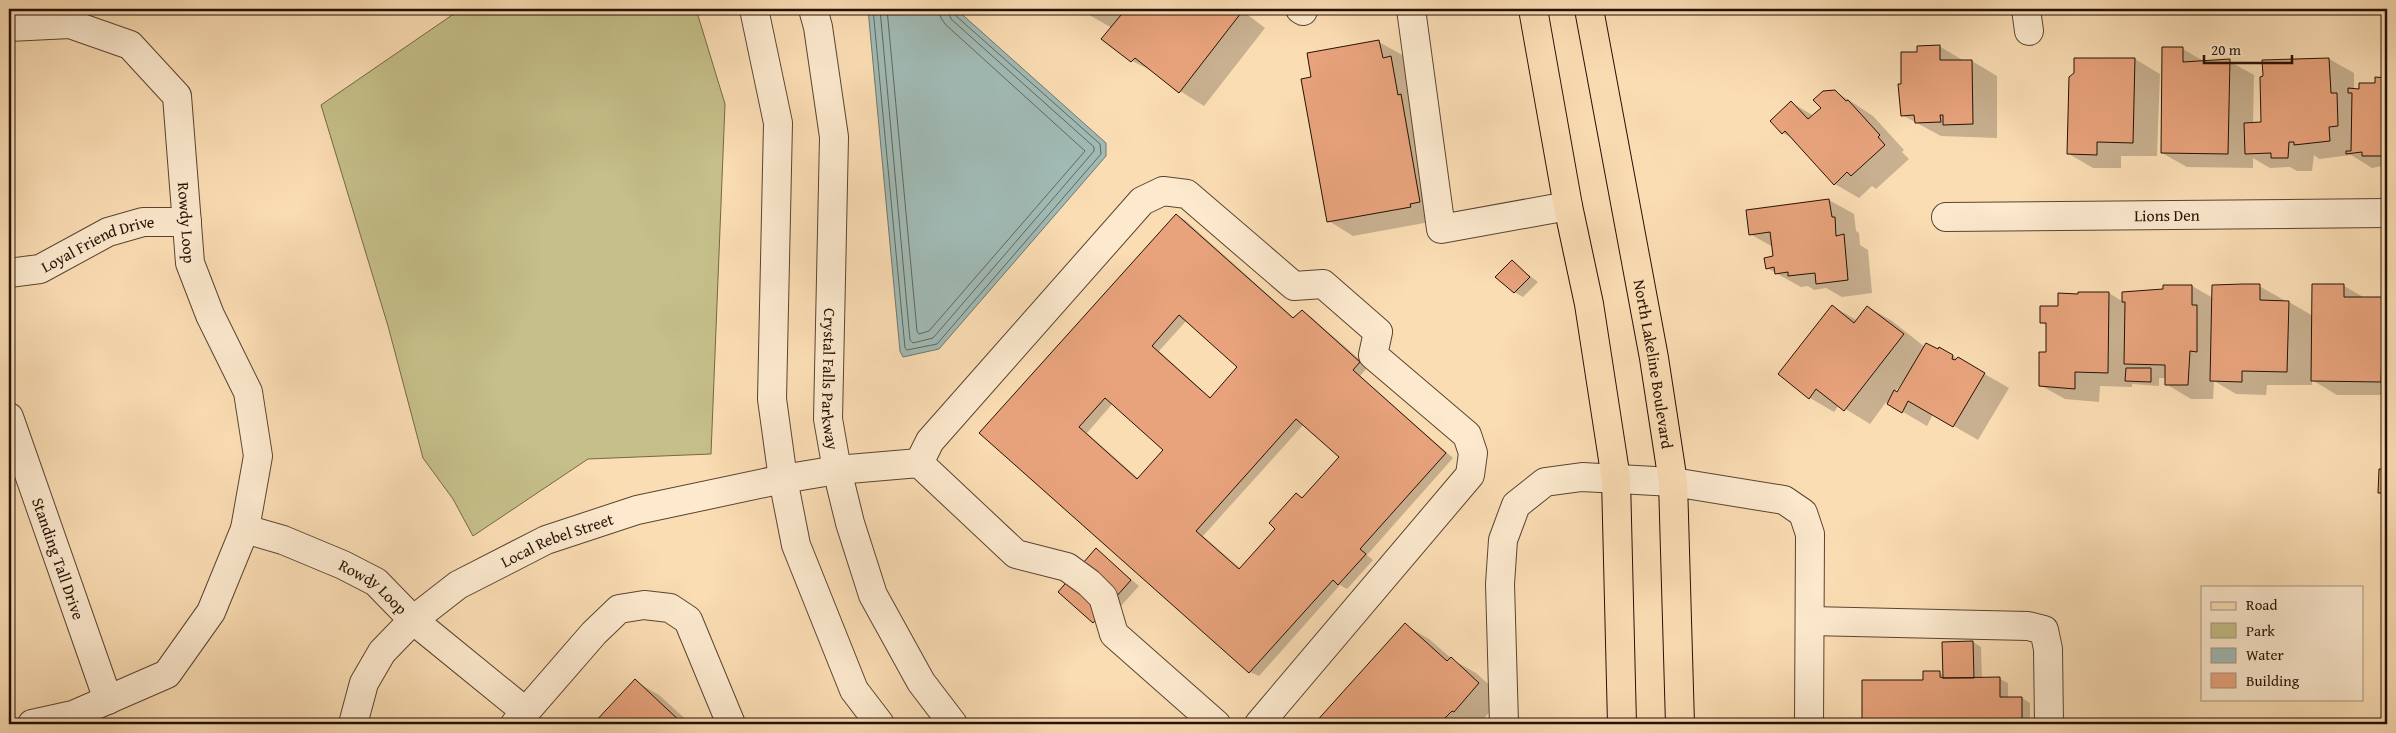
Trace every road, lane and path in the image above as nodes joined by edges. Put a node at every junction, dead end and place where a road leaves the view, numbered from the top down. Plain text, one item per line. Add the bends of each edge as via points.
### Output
1 (754, 9) edge
2 (813, 9) edge
3 (1411, 9) edge
4 (1533, 9) edge
5 (1589, 9) edge
6 (9, 27) edge
7 (1568, 206) junction
8 (2387, 213) edge
9 (1946, 217) dead end
10 (187, 222) junction
11 (9, 274) edge
12 (9, 416) edge
13 (919, 463) junction
14 (837, 470) junction
15 (783, 479) junction
16 (1616, 479) junction
17 (1673, 482) junction
18 (245, 529) junction
19 (413, 620) junction
20 (1810, 620) junction
21 (108, 700) junction
22 (521, 718) edge
23 (32, 724) edge
24 (352, 724) edge
25 (731, 724) edge
26 (880, 724) edge
27 (953, 724) edge
28 (1216, 724) edge
29 (1259, 724) edge
30 (1504, 724) edge
31 (1622, 724) edge
32 (1680, 724) edge
33 (1809, 724) edge
34 (2049, 724) edge

1 - 15 street via 778,123 772,399
2 - 14 street, Crystal Falls Parkway via 834,138 828,419
3 - 7 street via 1441,229
4 - 7 main road
5 - 17 main road, North Lakeline Boulevard via 1654,358
6 - 10 street, Rowdy Loop via 70,24 130,45 177,96
7 - 16 main road via 1589,304
8 - 9 street, Lions Den
10 - 11 street, Loyal Friend Drive via 143,222 108,232 40,269
10 - 18 street, Rowdy Loop via 190,263 210,315 248,392 258,456
12 - 21 street, Standing Tall Drive
13 - 14 street, Local Rebel Street
13 - 28 street via 1016,554 1067,567 1089,583 1103,597 1114,634
13 - 29 street via 930,441 1142,201 1163,192 1188,194 1294,286 1323,284 1378,332 1374,355 1467,435 1473,453 1470,475
14 - 15 street, Local Rebel Street
14 - 27 street, Crystal Falls Parkway via 873,595 921,682
15 - 19 street, Local Rebel Street via 636,510 546,540 458,585
15 - 26 street via 796,545 846,672 854,690
16 - 17 street
16 - 30 street via 1582,477 1545,482 1516,505 1503,540 1500,584
16 - 31 main road
17 - 20 street via 1784,500 1804,513 1810,534
17 - 32 main road, North Lakeline Boulevard
18 - 19 street, Rowdy Loop via 284,540 376,582
18 - 21 street, Rowdy Loop via 211,612 167,674
19 - 22 street, Rowdy Loop
19 - 24 street, Local Rebel Street via 382,652 364,683
20 - 33 street
20 - 34 street via 2028,626 2044,630 2048,649
21 - 23 street, Rowdy Loop via 73,715
22 - 25 street via 594,632 619,609 644,605 670,608 688,620

